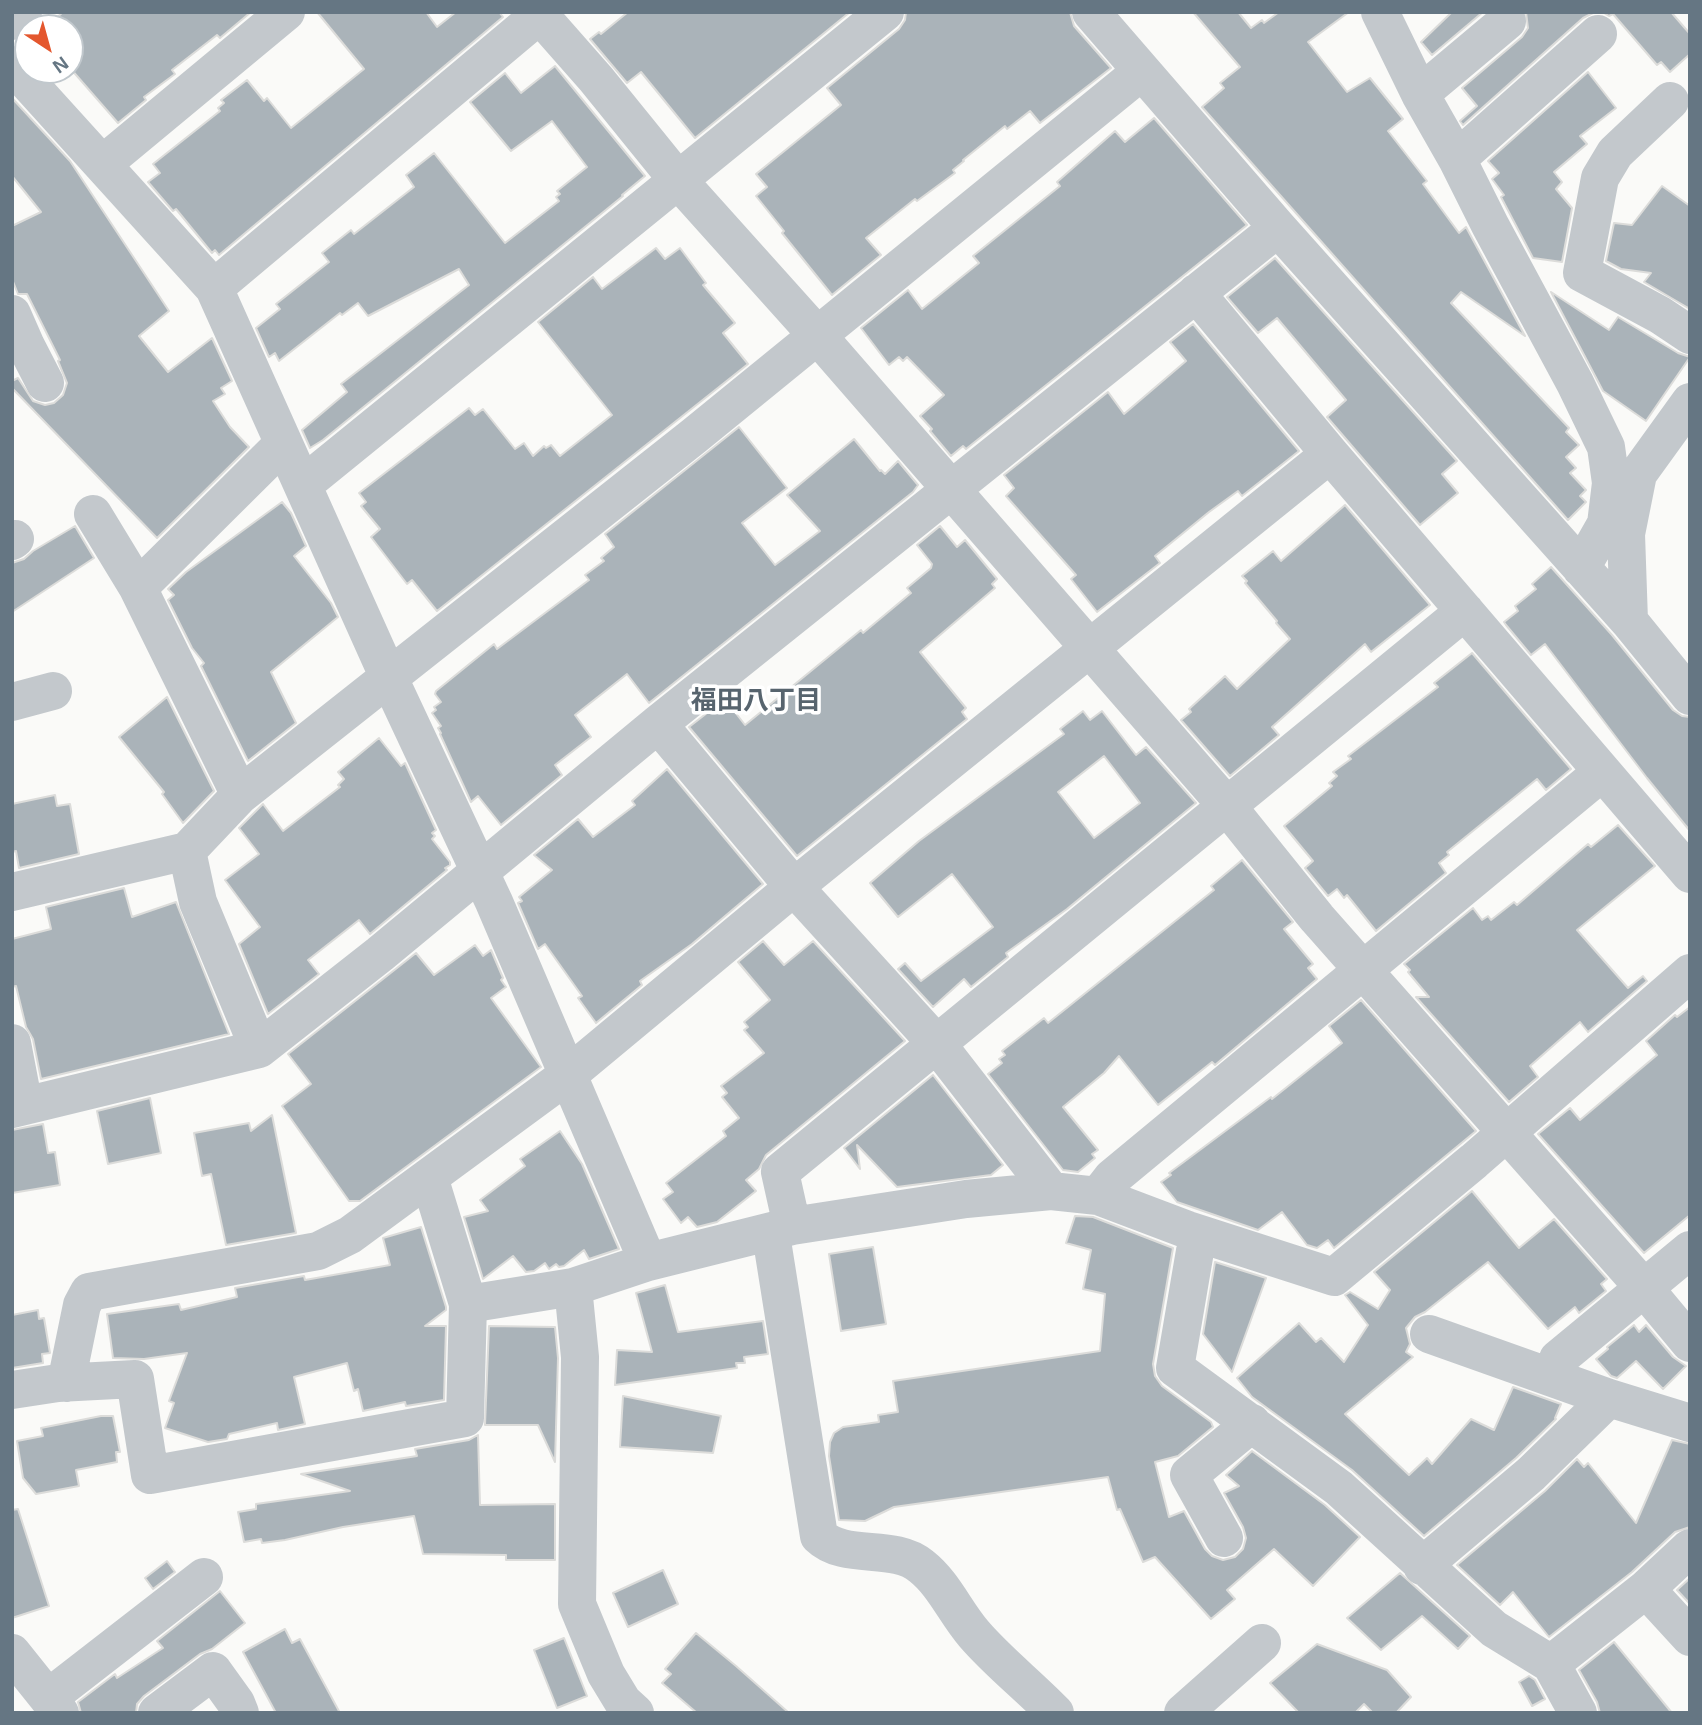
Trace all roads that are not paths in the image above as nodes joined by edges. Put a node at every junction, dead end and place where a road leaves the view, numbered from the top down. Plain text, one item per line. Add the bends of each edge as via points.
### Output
1 (23, 12) edge
2 (286, 12) edge
3 (885, 12) edge
4 (1091, 12) edge
5 (1380, 12) edge
6 (540, 13) edge
7 (12, 21) edge
8 (1507, 21) dead end
9 (1598, 34) dead end
10 (12, 65) edge
11 (1142, 71) junction
12 (1420, 94) junction
13 (1670, 101) dead end
14 (1457, 159) junction
15 (104, 163) junction
16 (677, 179) junction
17 (1278, 228) junction
18 (214, 288) junction
19 (1196, 293) junction
20 (817, 335) junction
21 (1690, 335) edge
22 (17, 337) edge
23 (45, 383) dead end
24 (1690, 401) edge
25 (283, 444) junction
26 (1329, 454) junction
27 (304, 484) junction
28 (951, 489) junction
29 (93, 514) dead end
30 (1581, 568) junction
31 (138, 588) junction
32 (1465, 611) junction
33 (1629, 621) junction
34 (1090, 648) junction
35 (389, 678) junction
36 (53, 691) dead end
37 (1690, 696) edge
38 (12, 702) edge
39 (658, 724) junction
40 (1601, 773) junction
41 (240, 795) junction
42 (1227, 806) junction
43 (187, 851) junction
44 (480, 872) junction
45 (1690, 874) edge
46 (794, 887) junction
47 (12, 892) edge
48 (1363, 971) junction
49 (1690, 973) edge
50 (12, 1043) edge
51 (937, 1044) junction
52 (259, 1049) junction
53 (569, 1074) junction
54 (18, 1107) edge
55 (1506, 1133) junction
56 (429, 1177) junction
57 (1051, 1191) junction
58 (1098, 1196) junction
59 (782, 1229) junction
60 (1690, 1250) edge
61 (1195, 1251) dead end
62 (648, 1262) junction
63 (573, 1287) junction
64 (1645, 1289) junction
65 (468, 1304) junction
66 (1430, 1334) dead end
67 (1690, 1343) edge
68 (1558, 1359) dead end
69 (65, 1383) junction
70 (12, 1390) edge
71 (1609, 1398) junction
72 (1252, 1423) junction
73 (1690, 1423) edge
74 (1224, 1538) dead end
75 (1690, 1548) edge
76 (1422, 1566) junction
77 (204, 1577) dead end
78 (1646, 1589) junction
79 (1690, 1637) edge
80 (1262, 1643) dead end
81 (12, 1653) edge
82 (1551, 1664) junction
83 (54, 1706) edge
84 (620, 1709) edge
85 (157, 1713) edge
86 (240, 1713) edge
87 (1055, 1713) edge
88 (1183, 1713) edge
89 (1578, 1713) edge

1 - 7 street
2 - 15 street
3 - 16 street
4 - 11 street
5 - 12 street
6 - 16 street
6 - 18 street
8 - 12 street
9 - 14 street
10 - 15 street
11 - 17 street
11 - 20 street
12 - 14 street
13 - 21 street via 1615,153 1600,178 1582,273
14 - 30 street via 1605,447 1611,483 1606,524
15 - 18 street
16 - 20 street
16 - 27 street
17 - 19 street
17 - 30 street
18 - 25 street
19 - 26 street
19 - 28 street
20 - 28 street
20 - 35 street
22 - 23 street
24 - 33 street via 1638,474 1626,534
25 - 27 street
25 - 31 street
26 - 32 street
26 - 34 street
27 - 35 street
28 - 34 street
28 - 39 street
29 - 31 street
30 - 33 street
31 - 41 street
32 - 40 street
32 - 42 street
33 - 37 street
34 - 42 street
34 - 46 street
35 - 41 street
35 - 44 street
36 - 38 street
39 - 44 street
39 - 46 street
40 - 45 street
40 - 48 street
41 - 43 street
42 - 48 street
42 - 51 street
43 - 47 street
43 - 52 street via 198,902
44 - 52 street
44 - 53 street
46 - 51 street
46 - 53 street
48 - 55 street
48 - 58 street via 1112,1178
49 - 55 street
50 - 54 street
51 - 57 street
51 - 59 street via 780,1172
52 - 54 street
53 - 56 street
53 - 62 street
55 - 58 street via 1334,1277
55 - 64 street
56 - 65 street
56 - 69 street via 350,1235 318,1251 89,1292
57 - 58 street
57 - 59 street via 966,1199
59 - 62 street
59 - 87 street via 772,1241 819,1536 846,1549 887,1553 919,1564 973,1633
60 - 64 street
61 - 72 street via 1175,1368
62 - 63 street
63 - 65 street
63 - 84 street via 580,1357 577,1604
64 - 67 street
64 - 68 street
65 - 69 street via 465,1418 150,1475 135,1379
66 - 71 street
69 - 70 street
71 - 73 street
71 - 76 street via 1531,1474
72 - 74 street via 1189,1475
72 - 76 street via 1339,1488
75 - 78 street
76 - 82 street via 1494,1629
77 - 83 street
78 - 79 street
78 - 82 street
80 - 88 street
81 - 83 street
82 - 89 street
85 - 86 street via 213,1671

